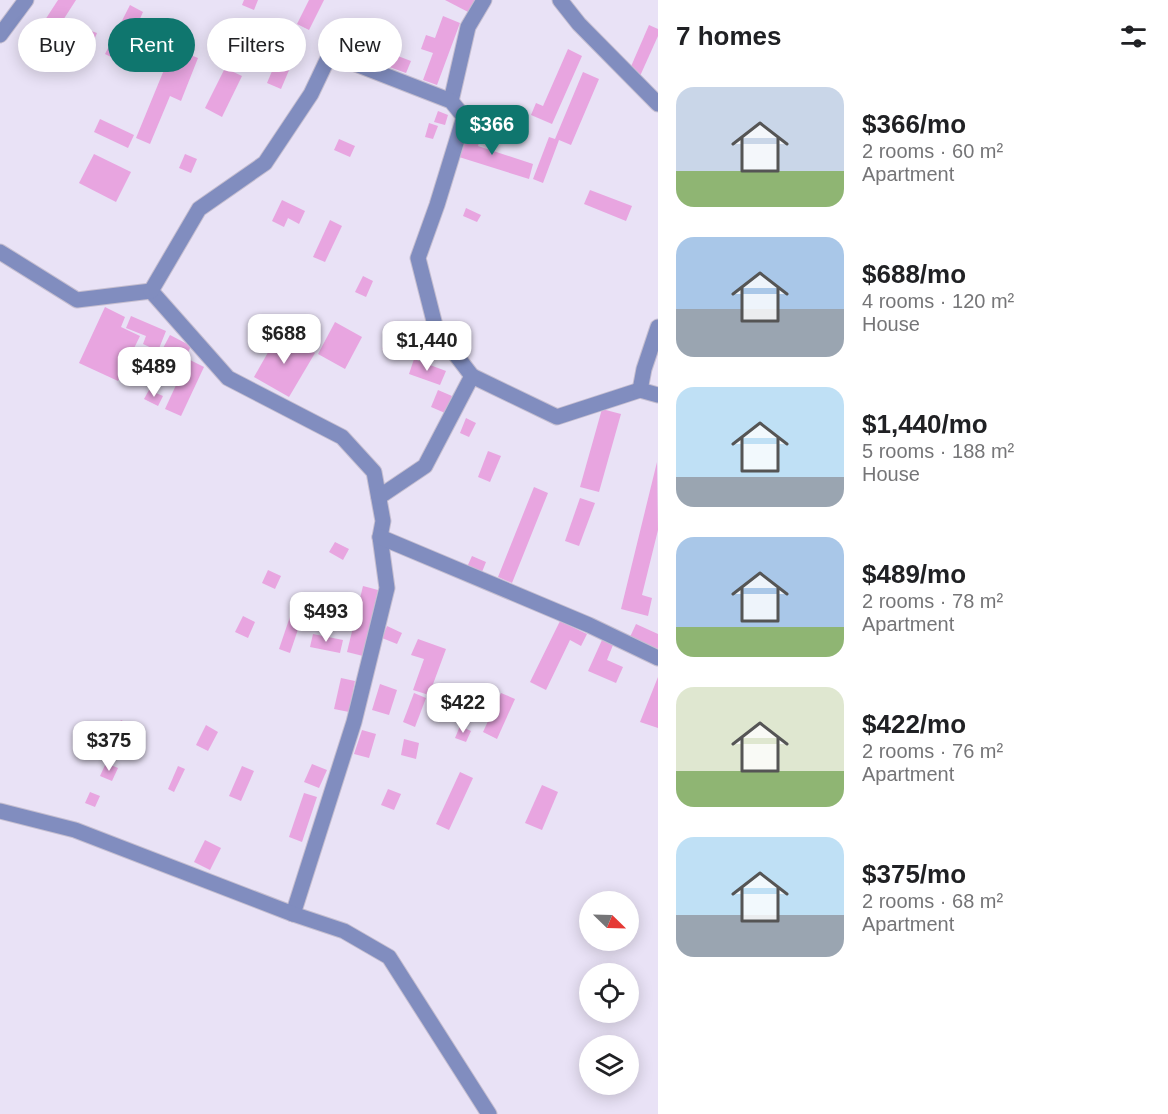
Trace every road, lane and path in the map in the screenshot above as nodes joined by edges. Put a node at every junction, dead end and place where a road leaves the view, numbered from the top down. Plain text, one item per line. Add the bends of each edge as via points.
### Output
1 (26, 0) edge
2 (484, 0) edge
3 (560, 0) edge
4 (0, 35) edge
5 (451, 101) junction
6 (658, 104) edge
7 (0, 252) edge
8 (151, 291) junction
9 (658, 327) edge
10 (472, 376) junction
11 (640, 390) junction
12 (658, 395) edge
13 (379, 497) junction
14 (380, 537) junction
15 (658, 658) edge
16 (0, 811) edge
17 (293, 914) junction
18 (489, 1114) edge

1 - 4 street
2 - 5 street via 468,27
3 - 6 street
5 - 8 street via 330,54 311,94 265,163 199,209
5 - 10 street via 464,117 418,258 436,329
7 - 8 street via 77,300
8 - 13 street via 228,378 342,437 374,472
9 - 11 street
10 - 11 street via 557,417
10 - 13 street via 425,466
11 - 12 street
13 - 14 street via 383,521
14 - 15 street
14 - 17 street via 387,588 354,722
16 - 17 street via 75,830
17 - 18 street via 344,931 389,957

